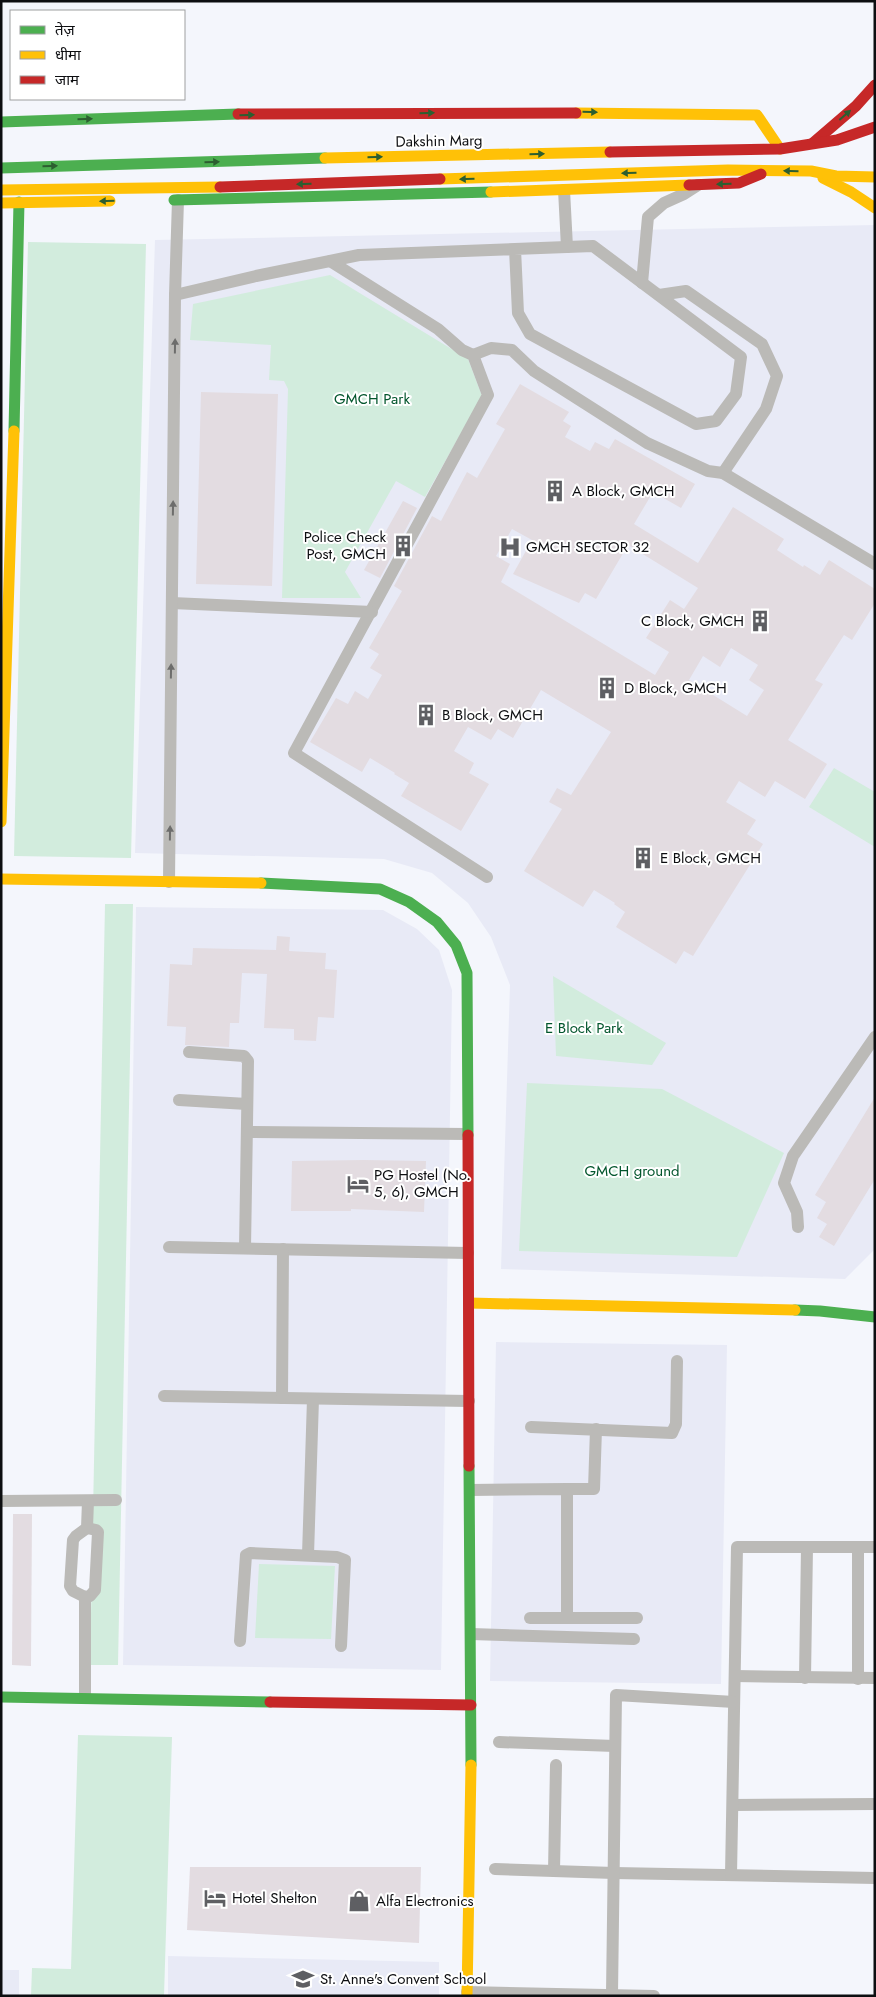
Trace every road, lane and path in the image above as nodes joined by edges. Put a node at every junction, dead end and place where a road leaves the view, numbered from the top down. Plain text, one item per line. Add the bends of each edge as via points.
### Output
1 (875, 85) edge
2 (1, 122) edge
3 (875, 127) edge
4 (813, 144) junction
5 (780, 149) junction
6 (1, 168) edge
7 (771, 171) junction
8 (812, 171) junction
9 (875, 177) edge
10 (698, 185) junction
11 (1, 190) edge
12 (564, 190) junction
13 (121, 200) dead end
14 (159, 200) dead end
15 (178, 200) junction
16 (19, 202) junction
17 (1, 203) edge
18 (875, 208) edge
19 (567, 247) junction
20 (516, 249) junction
21 (330, 261) junction
22 (642, 283) junction
23 (175, 295) junction
24 (659, 295) junction
25 (473, 355) junction
26 (7, 464) edge
27 (723, 473) junction
28 (875, 564) edge
29 (172, 604) junction
30 (372, 612) junction
31 (2, 773) edge
32 (1, 822) edge
33 (487, 877) dead end
34 (1, 879) edge
35 (170, 882) junction
36 (875, 1037) edge
37 (189, 1052) dead end
38 (179, 1100) dead end
39 (247, 1104) junction
40 (247, 1132) junction
41 (467, 1134) junction
42 (798, 1228) dead end
43 (170, 1247) dead end
44 (245, 1248) junction
45 (283, 1249) junction
46 (468, 1253) junction
47 (469, 1303) junction
48 (875, 1308) edge
49 (820, 1311) junction
50 (875, 1317) edge
51 (677, 1361) dead end
52 (164, 1396) dead end
53 (282, 1398) junction
54 (313, 1399) junction
55 (469, 1401) junction
56 (531, 1426) dead end
57 (596, 1429) junction
58 (567, 1489) junction
59 (470, 1490) junction
60 (88, 1500) junction
61 (116, 1500) dead end
62 (1, 1502) edge
63 (87, 1528) junction
64 (807, 1547) junction
65 (858, 1547) junction
66 (875, 1547) edge
67 (308, 1556) junction
68 (85, 1596) junction
69 (530, 1618) dead end
70 (567, 1618) junction
71 (637, 1618) dead end
72 (470, 1634) junction
73 (634, 1638) dead end
74 (240, 1641) dead end
75 (342, 1646) dead end
76 (735, 1676) junction
77 (805, 1678) junction
78 (875, 1678) edge
79 (858, 1679) junction
80 (1, 1697) edge
81 (85, 1698) junction
82 (734, 1702) junction
83 (471, 1705) junction
84 (500, 1742) dead end
85 (615, 1746) junction
86 (556, 1765) dead end
87 (875, 1804) edge
88 (733, 1805) junction
89 (495, 1869) dead end
90 (554, 1871) junction
91 (614, 1873) junction
92 (731, 1875) junction
93 (875, 1878) edge
94 (467, 1994) edge
95 (612, 1994) junction
96 (654, 1996) edge

4 -> 1 street
2 -> 5 street via 532,112 757,115
3 - 4 street, Dakshin Marg
4 - 5 street, Dakshin Marg
6 -> 5 street, Dakshin Marg
8 -> 7 street
7 -> 10 street via 739,183
7 -> 11 street via 190,188
8 - 9 street via 836,176
8 - 18 street
10 - 12 street
10 - 22 street via 664,203 648,216
12 - 15 street
12 - 19 street
13 -> 16 street
14 - 15 street
15 - 23 street
16 - 17 street
16 - 26 street
19 - 20 street
19 - 22 street via 594,246
20 - 21 street via 359,255
20 - 24 street via 518,313 530,334 696,424 716,421 736,394 740,357
21 - 23 street
21 - 25 street via 438,328 462,350
22 - 24 street
29 -> 23 street
24 - 27 street via 686,291 762,344 777,376 766,409
25 - 27 street via 491,348 512,350 534,371 647,443 708,471
25 - 30 street via 488,395
26 - 31 street
27 - 28 street
29 - 30 street
35 -> 29 street
30 - 33 street via 294,753
31 - 32 street
34 - 35 street
35 - 41 street via 380,889 409,902 437,922 456,945 467,972
36 - 42 street via 793,1156 784,1183 797,1212
37 - 39 street via 244,1056 248,1061
38 - 39 street
39 - 40 street
40 - 41 street
40 - 44 street
41 - 46 street
43 - 44 street
44 - 45 street
45 - 46 street
45 - 53 street
46 - 47 street
47 - 49 street
47 - 55 street
48 - 49 street
49 - 50 street
51 - 57 street via 676,1424 672,1433
52 - 53 street
53 - 54 street
54 - 55 street
54 - 67 street
55 - 59 street
56 - 57 street
57 - 58 street via 594,1489
58 - 59 street
58 - 70 street
59 - 72 street
60 - 61 street
60 - 62 street
60 - 63 street
63 - 68 street via 98,1532 95,1590 90,1596
63 - 68 street via 74,1540 70,1586
64 - 65 street
64 - 76 street via 737,1547
64 - 77 street
65 - 66 street
65 - 79 street
67 - 74 street via 246,1555
67 - 75 street via 345,1560
68 - 81 street
69 - 70 street
70 - 71 street
72 - 73 street
72 - 83 street
76 - 77 street
76 - 82 street
77 - 79 street
78 - 79 street
80 - 81 street
81 - 83 street
82 - 85 street via 616,1695
82 - 88 street
83 - 94 street
84 - 85 street
85 - 91 street
86 - 90 street
87 - 88 street
88 - 92 street
89 - 90 street
90 - 91 street
91 - 92 street
91 - 95 street
92 - 93 street
94 - 95 street
95 - 96 street

